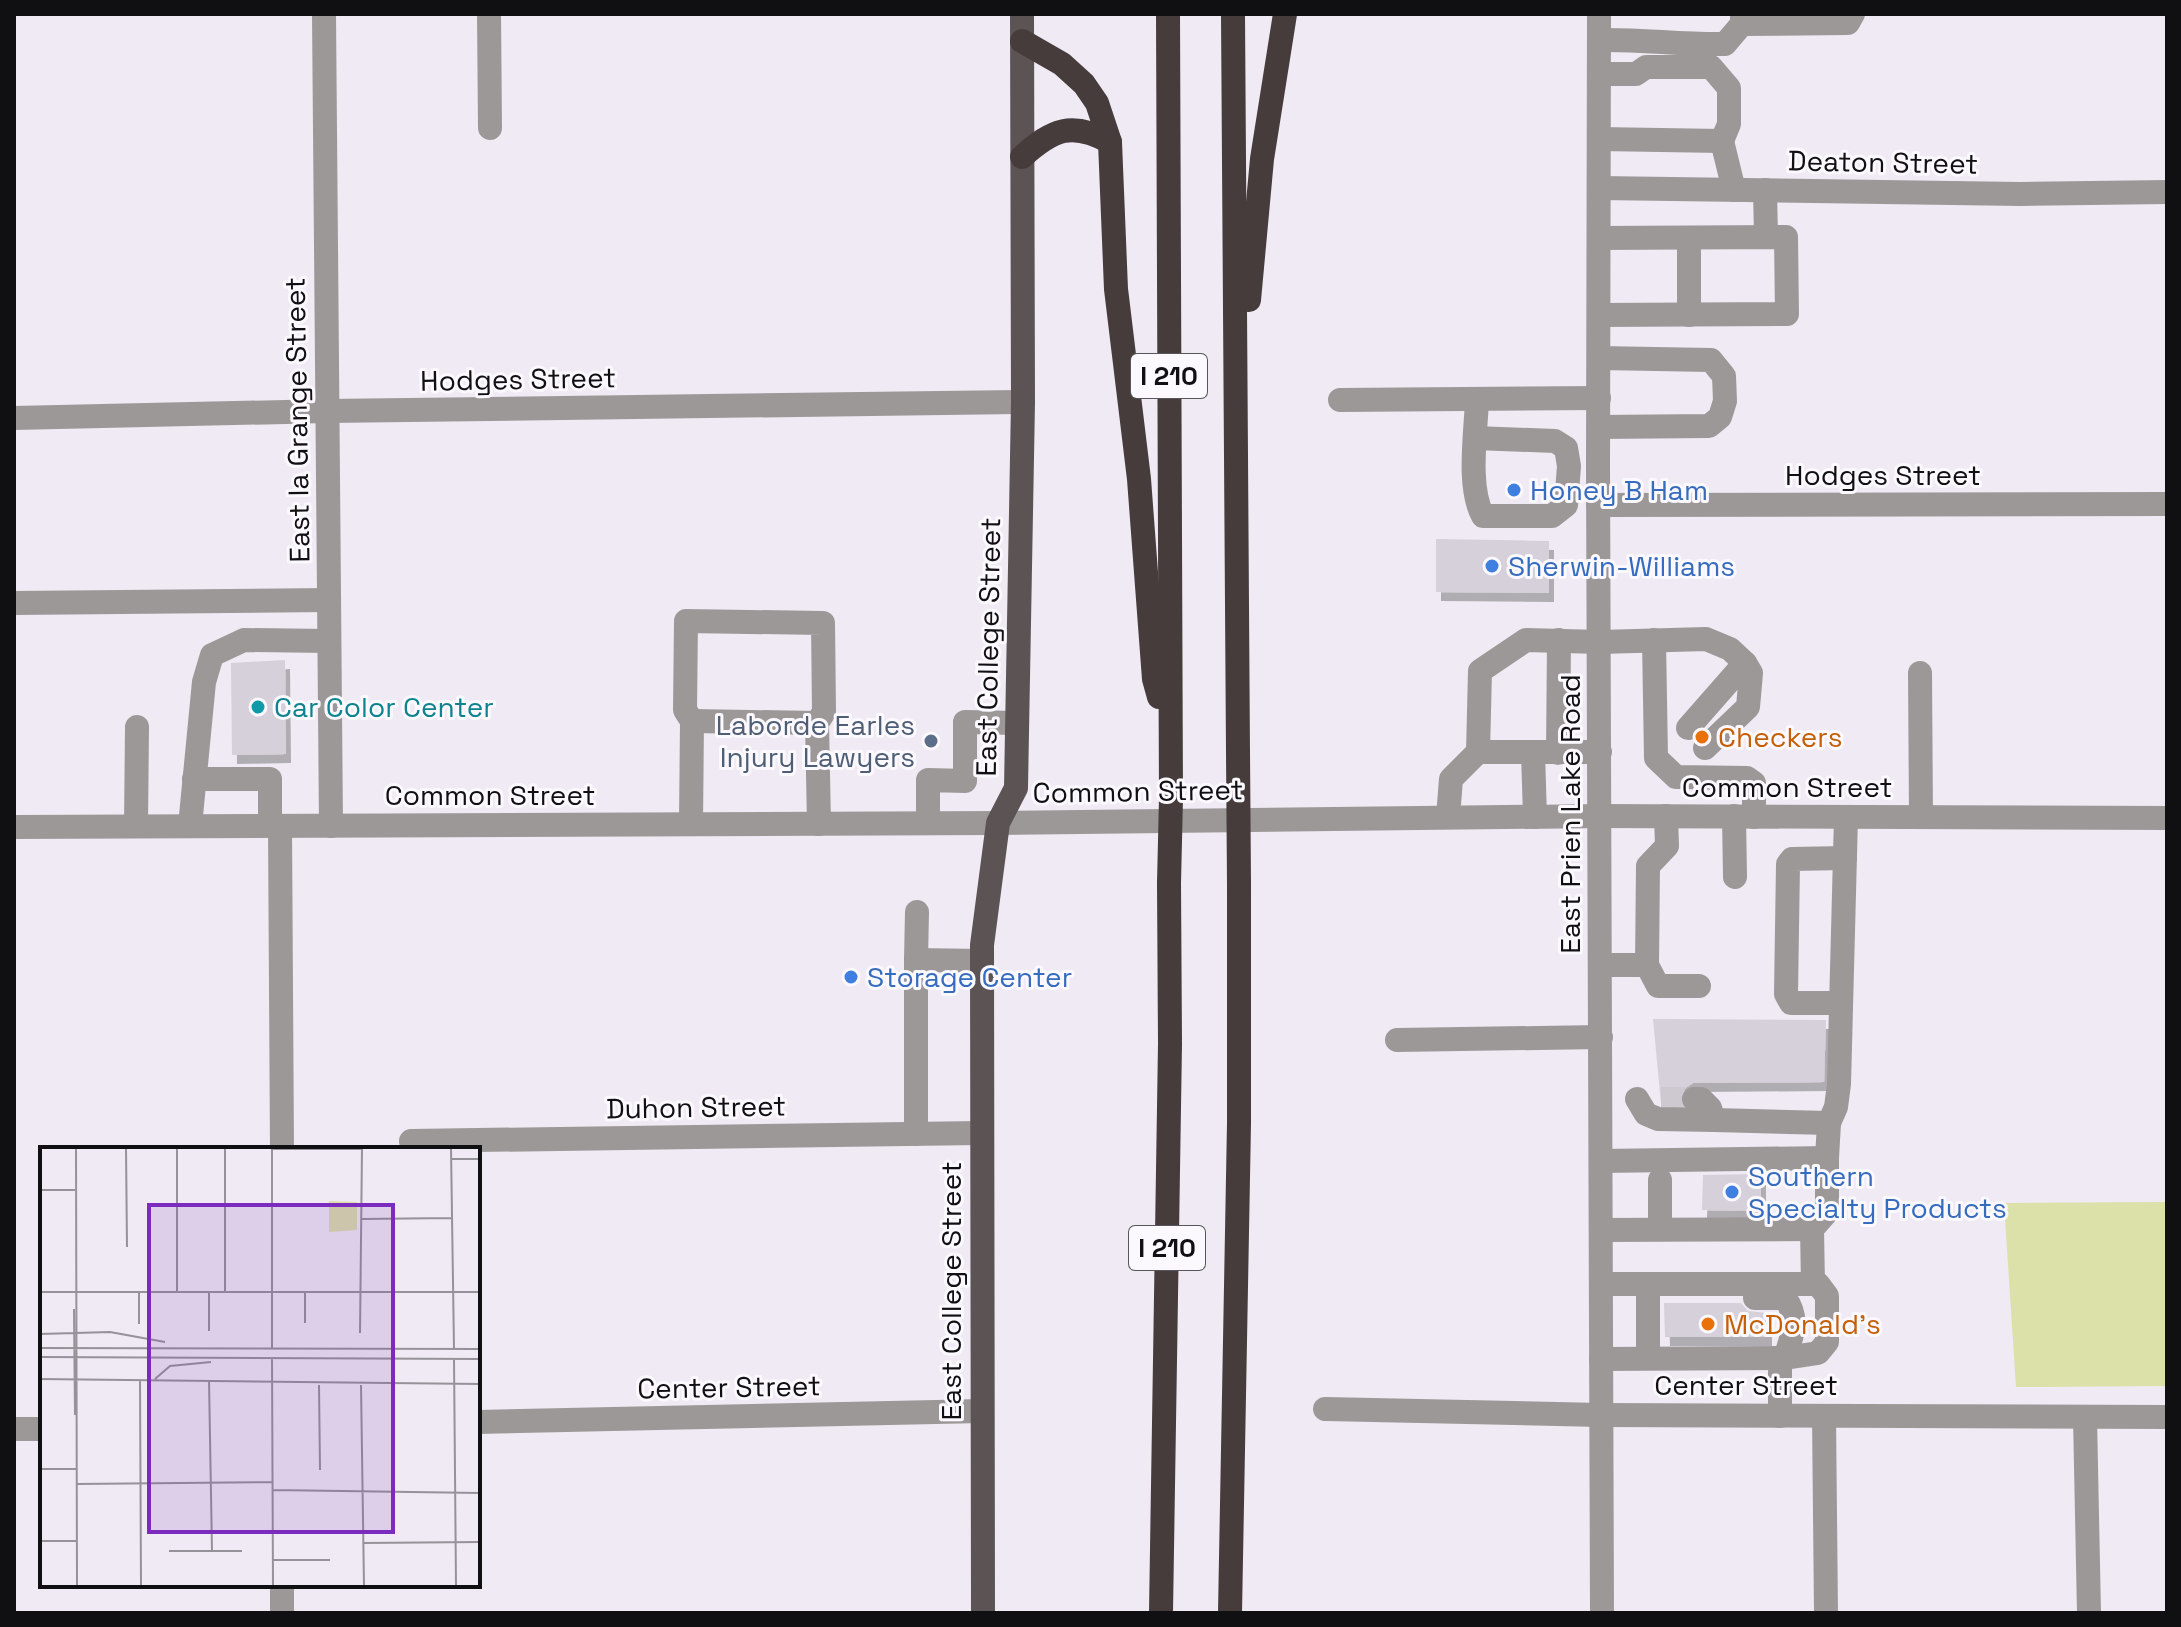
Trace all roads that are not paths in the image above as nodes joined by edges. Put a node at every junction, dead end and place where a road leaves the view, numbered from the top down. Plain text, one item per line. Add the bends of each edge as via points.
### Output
1 (324, 14) edge
2 (489, 14) edge
3 (1022, 14) edge
4 (1168, 14) edge
5 (1233, 14) edge
6 (1285, 14) edge
7 (1599, 14) edge
8 (1853, 14) edge
9 (1742, 19) edge
10 (1599, 40) junction
11 (1022, 41) junction
12 (1599, 74) junction
13 (490, 128) dead end
14 (1599, 139) junction
15 (1722, 141) junction
16 (1110, 142) junction
17 (1022, 157) junction
18 (1599, 188) junction
19 (1734, 190) junction
20 (1765, 190) junction
21 (2167, 192) edge
22 (1766, 237) junction
23 (1599, 238) junction
24 (1705, 242) junction
25 (1752, 314) junction
26 (1599, 315) junction
27 (1689, 315) junction
28 (1599, 358) junction
29 (1599, 398) junction
30 (1477, 399) junction
31 (1340, 400) dead end
32 (1023, 402) junction
33 (327, 411) junction
34 (14, 418) edge
35 (1599, 427) junction
36 (1475, 438) junction
37 (1235, 446) junction
38 (1598, 465) junction
39 (1569, 466) junction
40 (2167, 504) edge
41 (1598, 505) junction
42 (329, 600) junction
43 (14, 603) edge
44 (1559, 640) junction
45 (1654, 640) junction
46 (329, 641) junction
47 (1600, 642) junction
48 (1745, 663) junction
49 (1920, 673) dead end
50 (692, 721) junction
51 (817, 723) junction
52 (1017, 723) junction
53 (137, 727) dead end
54 (1170, 745) junction
55 (1478, 752) junction
56 (1600, 752) junction
57 (1533, 753) junction
58 (1558, 753) junction
59 (1656, 758) junction
60 (1676, 777) junction
61 (194, 779) junction
62 (1601, 816) junction
63 (1666, 816) junction
64 (1448, 817) junction
65 (1535, 817) junction
66 (1744, 817) junction
67 (1846, 817) junction
68 (1921, 817) junction
69 (2167, 818) edge
70 (928, 823) junction
71 (998, 823) junction
72 (691, 824) junction
73 (819, 824) junction
74 (136, 826) junction
75 (190, 826) junction
76 (275, 826) junction
77 (331, 826) junction
78 (14, 827) edge
79 (1845, 858) junction
80 (1735, 877) dead end
81 (917, 912) dead end
82 (916, 960) junction
83 (982, 961) junction
84 (1601, 965) junction
85 (1647, 965) junction
86 (1699, 986) dead end
87 (1841, 1003) junction
88 (1601, 1037) junction
89 (1397, 1040) dead end
90 (1601, 1099) junction
91 (1694, 1099) dead end
92 (1654, 1106) junction
93 (1714, 1120) junction
94 (1829, 1123) junction
95 (980, 1133) junction
96 (916, 1134) junction
97 (411, 1141) dead end
98 (282, 1147) edge
99 (1827, 1158) junction
100 (1601, 1161) junction
101 (1664, 1170) junction
102 (1660, 1229) junction
103 (1812, 1229) junction
104 (1601, 1230) junction
105 (1601, 1284) junction
106 (1654, 1284) junction
107 (1813, 1284) junction
108 (1648, 1358) junction
109 (1782, 1358) junction
110 (1601, 1359) junction
111 (1325, 1409) dead end
112 (982, 1411) junction
113 (1601, 1415) junction
114 (1780, 1416) junction
115 (1824, 1416) junction
116 (2085, 1417) junction
117 (2167, 1417) edge
118 (480, 1422) edge
119 (14, 1429) edge
120 (40, 1429) edge
121 (282, 1587) edge
122 (282, 1613) edge
123 (983, 1613) edge
124 (1161, 1613) edge
125 (1230, 1613) edge
126 (1602, 1613) edge
127 (1826, 1613) edge
128 (2089, 1613) edge

1 - 33 street, East la Grange Street
2 - 13 street
3 - 11 main road, East College Street
4 - 54 highway, I 210
5 - 37 highway, I 210
6 - 37 highway via 1262,159
7 - 10 street, East Prien Lake Road
8 - 9 street via 1848,23
9 - 10 street via 1725,44
10 - 12 street, East Prien Lake Road
11 - 16 highway via 1084,84 1097,103
11 - 17 main road, East College Street
12 - 14 street, East Prien Lake Road
12 - 15 street via 1636,74 1646,67 1711,67 1729,88 1729,124
14 - 15 street
14 - 18 street, East Prien Lake Road
15 - 19 street
16 - 17 highway via 1088,130 1063,130 1043,137
16 - 54 highway via 1116,289 1139,479 1154,679
17 - 32 main road, East College Street
18 - 19 street, Deaton Street
18 - 23 street, East Prien Lake Road
19 - 20 street, Deaton Street
20 - 21 street, Deaton Street
20 - 22 street
22 - 24 street
22 - 25 street via 1786,237 1787,314
23 - 24 street
23 - 26 street, East Prien Lake Road
24 - 25 street via 1763,249 1772,255 1775,294 1769,305
24 - 27 street
25 - 27 street
26 - 27 street
26 - 28 street, East Prien Lake Road
28 - 29 street, East Prien Lake Road
28 - 35 street via 1711,360 1724,376 1725,401 1720,417 1709,426
29 - 30 street
29 - 35 street, East Prien Lake Road
30 - 31 street
30 - 36 street
32 - 33 street, Hodges Street
32 - 52 main road, East College Street
33 - 34 street, Hodges Street
33 - 42 street, East la Grange Street
35 - 38 street, East Prien Lake Road
36 - 39 street via 1555,441 1566,448
36 - 39 street via 1475,502 1483,516 1552,516 1566,505
37 - 125 highway, I 210, bridge via 1239,884
38 - 39 street
38 - 41 street, East Prien Lake Road
40 - 41 street, Hodges Street
41 - 47 street, East Prien Lake Road
42 - 43 street
42 - 46 street, East la Grange Street
44 - 47 street
44 - 55 street via 1526,640 1480,671
44 - 58 street
45 - 47 street
45 - 48 street via 1706,639 1730,649
45 - 59 street
46 - 61 street via 244,640 212,655 204,682
46 - 77 street, East la Grange Street
47 - 56 street, East Prien Lake Road
48 - 59 street
48 - 60 street via 1751,673 1748,707
49 - 68 street
50 - 51 street
50 - 51 street via 685,710 686,621 823,623 824,712
50 - 72 street
51 - 73 street
52 - 70 street via 965,722 965,781 928,780
52 - 71 main road, East College Street via 1016,788
53 - 74 street
54 - 124 highway, I 210, bridge
55 - 57 street
55 - 64 street via 1451,779
56 - 58 street
56 - 62 street, East Prien Lake Road
57 - 58 street
57 - 65 street
59 - 60 street
60 - 66 street via 1747,778 1754,783
61 - 75 street
61 - 76 street via 270,779
62 - 63 street, Common Street
62 - 65 street, Common Street
62 - 84 street, East Prien Lake Road
63 - 66 street, Common Street
63 - 85 street via 1667,846 1648,866
64 - 65 street, Common Street
64 - 71 street, Common Street
66 - 67 street, Common Street
66 - 80 street
67 - 68 street, Common Street
67 - 79 street
68 - 69 street, Common Street
70 - 71 street, Common Street
70 - 73 street, Common Street
71 - 83 main road, East College Street
72 - 73 street, Common Street
72 - 77 street, Common Street
74 - 75 street, Common Street
74 - 78 street, Common Street
75 - 76 street, Common Street
76 - 77 street, Common Street
76 - 98 street
79 - 87 street
79 - 87 street via 1792,859 1788,864 1786,994 1791,1003
81 - 82 street
82 - 83 street
82 - 96 street
83 - 95 main road, East College Street
84 - 85 street
84 - 88 street, East Prien Lake Road
85 - 86 street via 1658,986
87 - 94 street via 1839,1084
88 - 89 street
88 - 90 street, East Prien Lake Road
90 - 92 street
90 - 100 street, East Prien Lake Road
91 - 93 street via 1710,1108
92 - 93 street
92 - 101 street
93 - 94 street
94 - 99 street
95 - 96 street, Duhon Street
95 - 112 main road, East College Street
96 - 97 street, Duhon Street
99 - 101 street
99 - 103 street via 1827,1212
100 - 101 street
100 - 104 street, East Prien Lake Road
101 - 102 street
102 - 103 street
102 - 104 street
103 - 107 street
104 - 105 street, East Prien Lake Road
105 - 106 street
105 - 110 street, East Prien Lake Road
106 - 107 street
106 - 108 street
106 - 109 street via 1674,1297 1785,1298 1795,1323
107 - 109 street via 1827,1296 1827,1342 1818,1353
108 - 109 street
108 - 110 street
109 - 114 street
110 - 113 street, East Prien Lake Road
111 - 113 street, Center Street
112 - 118 street, Center Street
112 - 123 main road, East College Street
113 - 114 street, Center Street
113 - 126 street, East Prien Lake Road
114 - 115 street, Center Street
115 - 116 street, Center Street
115 - 127 street
116 - 117 street, Center Street
116 - 128 street
119 - 120 street
121 - 122 street

